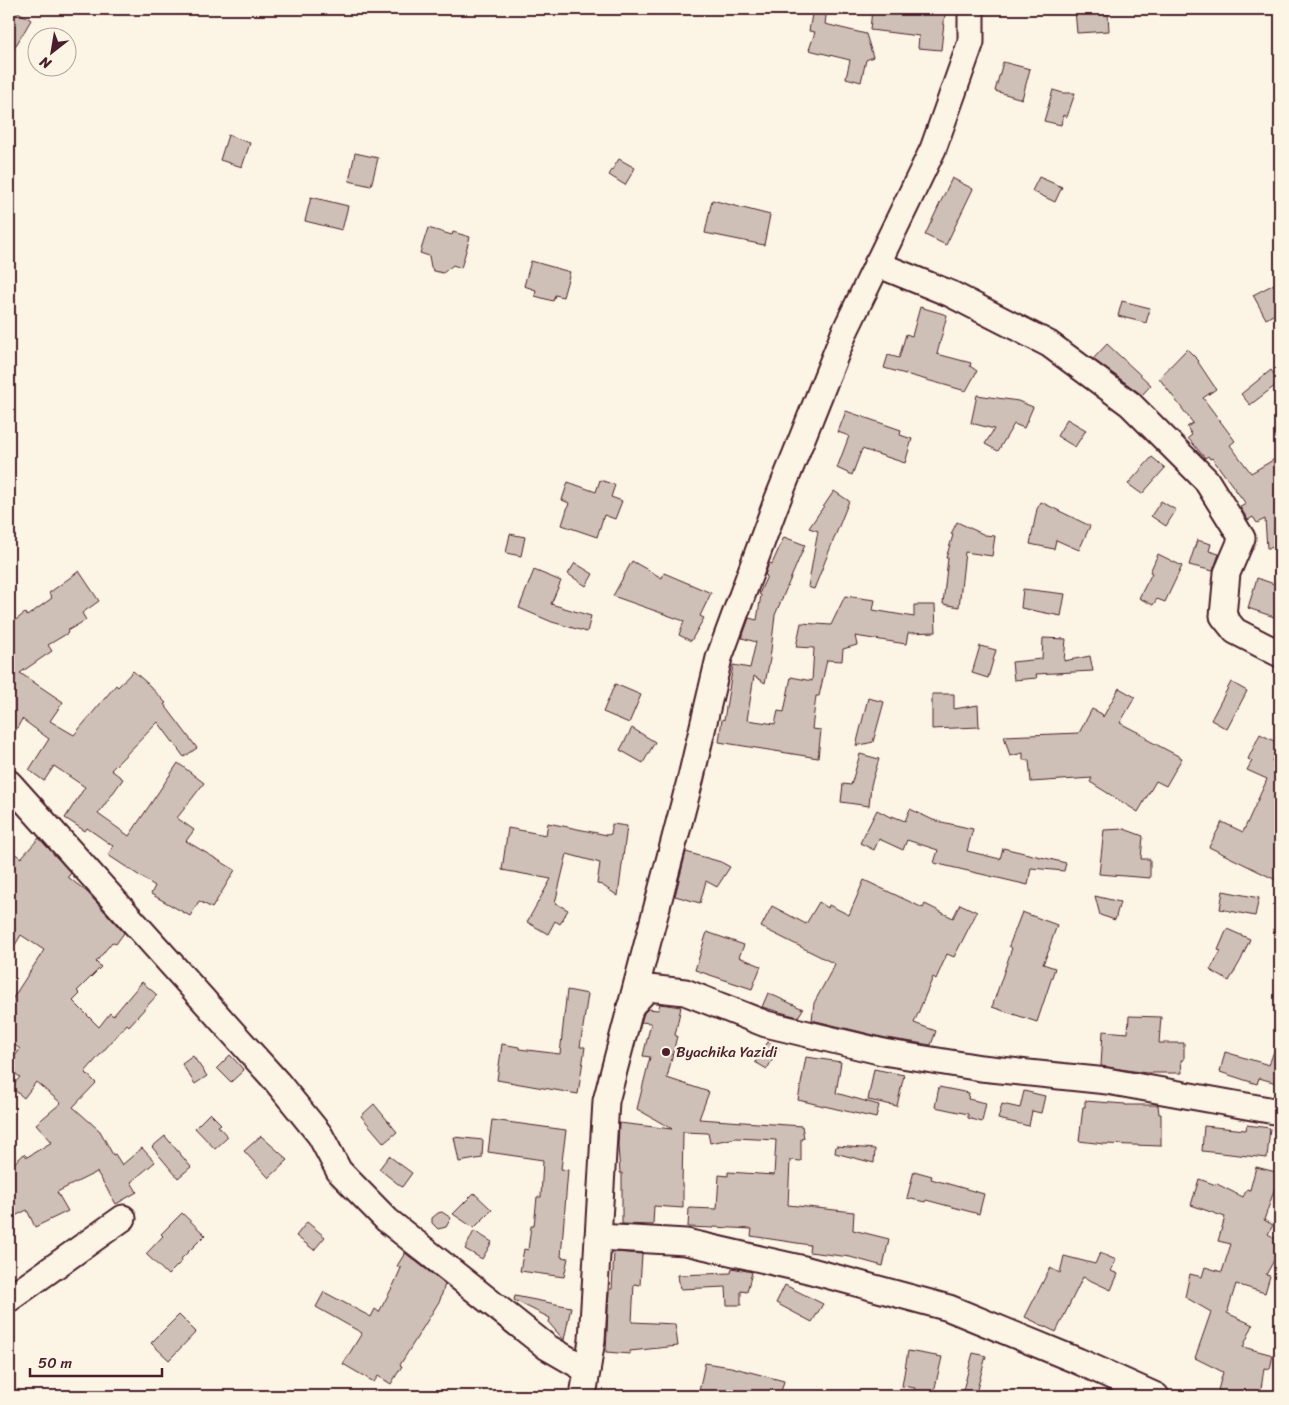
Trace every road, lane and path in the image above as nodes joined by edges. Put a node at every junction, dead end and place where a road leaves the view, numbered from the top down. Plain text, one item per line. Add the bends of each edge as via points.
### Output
1 (971, 9) edge
2 (878, 264) junction
3 (1280, 654) edge
4 (9, 783) edge
5 (630, 1007) junction
6 (1280, 1112) edge
7 (123, 1218) dead end
8 (598, 1237) junction
9 (9, 1298) edge
10 (587, 1370) junction
11 (582, 1396) edge
12 (1156, 1396) edge

1 - 2 street via 971,42 934,149
2 - 3 street via 951,294 1049,344 1130,404 1206,480 1242,538 1227,573 1223,616 1235,631
2 - 5 street via 841,340 719,658
4 - 10 street via 276,1082 320,1136 339,1171 387,1220 547,1347
5 - 6 street via 648,988 684,992 766,1024 883,1052 981,1068 1107,1081
5 - 8 street via 606,1101
7 - 9 street
8 - 10 street via 592,1340
8 - 12 street via 686,1242 804,1268 949,1308
10 - 11 street

